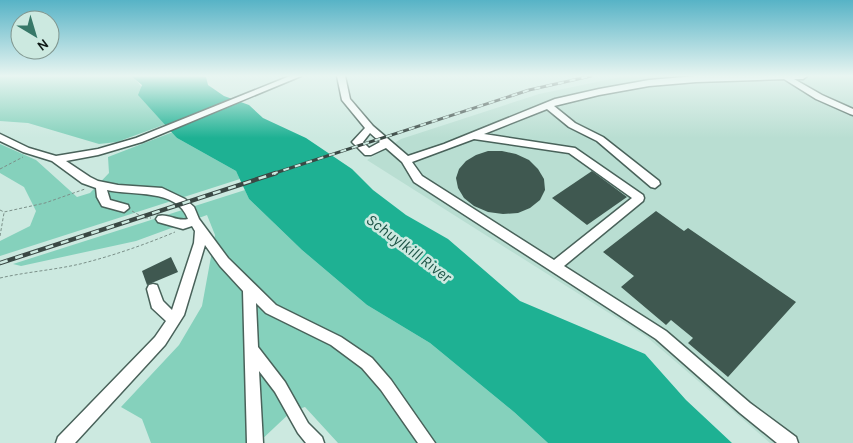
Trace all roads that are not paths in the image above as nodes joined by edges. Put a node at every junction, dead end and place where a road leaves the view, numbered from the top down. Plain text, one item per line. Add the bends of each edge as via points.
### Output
1 (246, 97) edge
2 (345, 97) edge
3 (580, 97) edge
4 (818, 97) edge
5 (548, 105) junction
6 (853, 112) edge
7 (494, 127) junction
8 (370, 128) junction
9 (472, 136) junction
10 (0, 137) edge
11 (500, 140) junction
12 (387, 143) junction
13 (56, 159) junction
14 (406, 160) junction
15 (655, 184) dead end
16 (99, 185) junction
17 (124, 208) dead end
18 (162, 219) dead end
19 (193, 226) junction
20 (555, 266) junction
21 (153, 289) dead end
22 (249, 289) junction
23 (174, 320) junction
24 (250, 346) junction
25 (64, 443) edge
26 (254, 443) edge
27 (316, 443) edge
28 (427, 443) edge
29 (790, 443) edge

1 - 13 street via 139,140 103,151
2 - 8 street
3 - 5 street
4 - 6 street
5 - 7 street
5 - 15 street via 572,124 600,139
7 - 9 street
7 - 11 street
8 - 12 street
8 - 12 street via 357,142 368,153
9 - 11 street
9 - 14 street
10 - 13 street
11 - 20 street via 572,150 638,198
12 - 14 street
13 - 16 street
14 - 20 street via 418,179
16 - 17 street via 106,203
16 - 19 street via 162,192 190,210
18 - 19 street
19 - 22 street
19 - 23 street via 200,242 188,286
20 - 29 street via 661,335
21 - 23 street via 157,304
22 - 24 street
22 - 28 street via 271,308 336,341 367,363
23 - 25 street via 160,341
24 - 26 street
24 - 27 street

